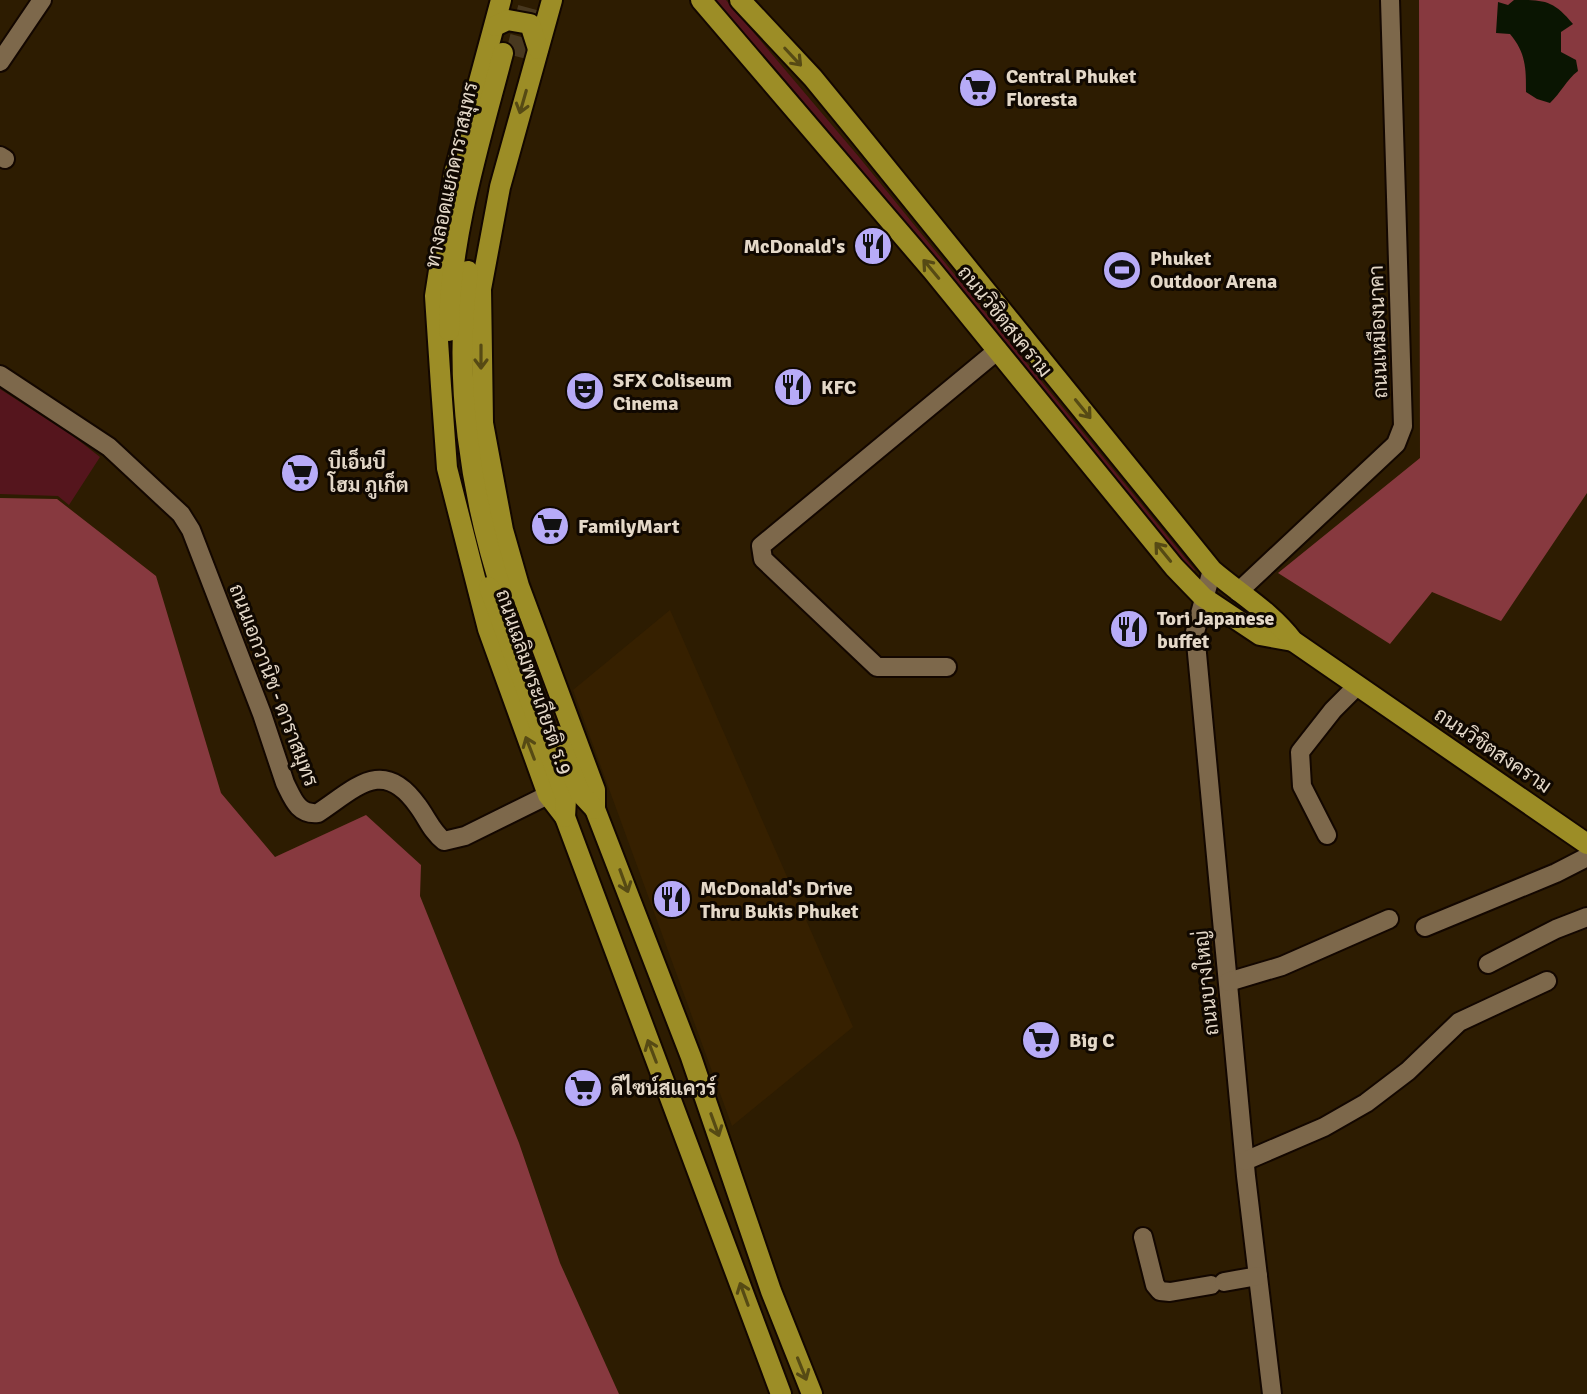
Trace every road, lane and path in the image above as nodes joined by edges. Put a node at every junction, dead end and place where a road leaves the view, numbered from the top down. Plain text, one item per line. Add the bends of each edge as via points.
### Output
1 (42, 0) edge
2 (501, 0) edge
3 (701, 0) edge
4 (740, 0) edge
5 (1390, 0) edge
6 (551, 5) edge
7 (495, 26) junction
8 (538, 49) junction
9 (0, 62) edge
10 (998, 350) junction
11 (0, 375) edge
12 (1212, 570) junction
13 (1238, 592) junction
14 (1203, 597) junction
15 (1293, 641) junction
16 (947, 667) dead end
17 (1357, 686) junction
18 (548, 795) junction
19 (595, 809) junction
20 (565, 817) junction
21 (1327, 835) dead end
22 (1587, 844) edge
23 (1587, 857) edge
24 (1587, 917) edge
25 (1389, 919) dead end
26 (1425, 927) dead end
27 (1488, 964) dead end
28 (1547, 981) dead end
29 (1228, 982) junction
30 (1245, 1161) junction
31 (1143, 1237) dead end
32 (1258, 1276) junction
33 (781, 1394) edge
34 (812, 1394) edge
35 (1272, 1394) edge

1 - 9 street
2 - 7 main road, ถนนเฉลิมพระเกียรติ ร.9
10 -> 3 main road, ถนนวิชิตสงคราม
4 -> 12 main road, ถนนวิชิตสงคราม via 858,133
5 - 13 street, ถนนเหมืองนาคา via 1403,426 1396,444
6 - 8 main road, ถนนเฉลิมพระเกียรติ ร.9
7 - 8 main road via 508,20 530,24
18 -> 7 main road, ถนนเฉลิมพระเกียรติ ร.9 via 504,678 468,557 447,468 441,386 435,296 454,174
8 -> 19 main road, ถนนเฉลิมพระเกียรติ ร.9 via 500,187 481,289 483,423 519,586 595,790
14 -> 10 main road, ถนนวิชิตสงคราม
10 - 16 street via 761,546 763,559 877,667
11 - 18 street, ถนนเอกวานิช - ดาราสมุทร via 97,438 181,514 240,654 285,783 302,811 318,813 365,782 384,779 414,800 444,841
12 - 13 main road, ถนนวิชิตสงคราม
12 - 14 street, ถนนบางใหญ่
13 - 15 main road, ถนนวิชิตสงคราม via 1275,618
14 - 15 main road, ถนนวิชิตสงคราม via 1260,635
14 - 29 street, ถนนบางใหญ่ via 1195,632
15 - 17 main road, ถนนวิชิตสงคราม
17 - 21 street via 1300,752 1302,786
17 - 22 main road, ถนนวิชิตสงคราม
18 - 20 main road, ถนนเฉลิมพระเกียรติ ร.9
19 - 20 main road, ทางลอดแยกดาราสมุทร via 580,793 488,549 465,411 463,303 509,55 467,199 449,300 449,378 456,456 488,583 566,799
19 -> 34 main road, ถนนเฉลิมพระเกียรติ ร.9
33 -> 20 main road, ถนนเฉลิมพระเกียรติ ร.9
23 - 26 street
24 - 27 street
25 - 29 street via 1294,961
28 - 30 street via 1459,1022 1366,1103
29 - 30 street, ถนนบางใหญ่
30 - 32 street, ถนนบางใหญ่
31 - 32 street via 1160,1291
32 - 35 street, ถนนบางใหญ่

